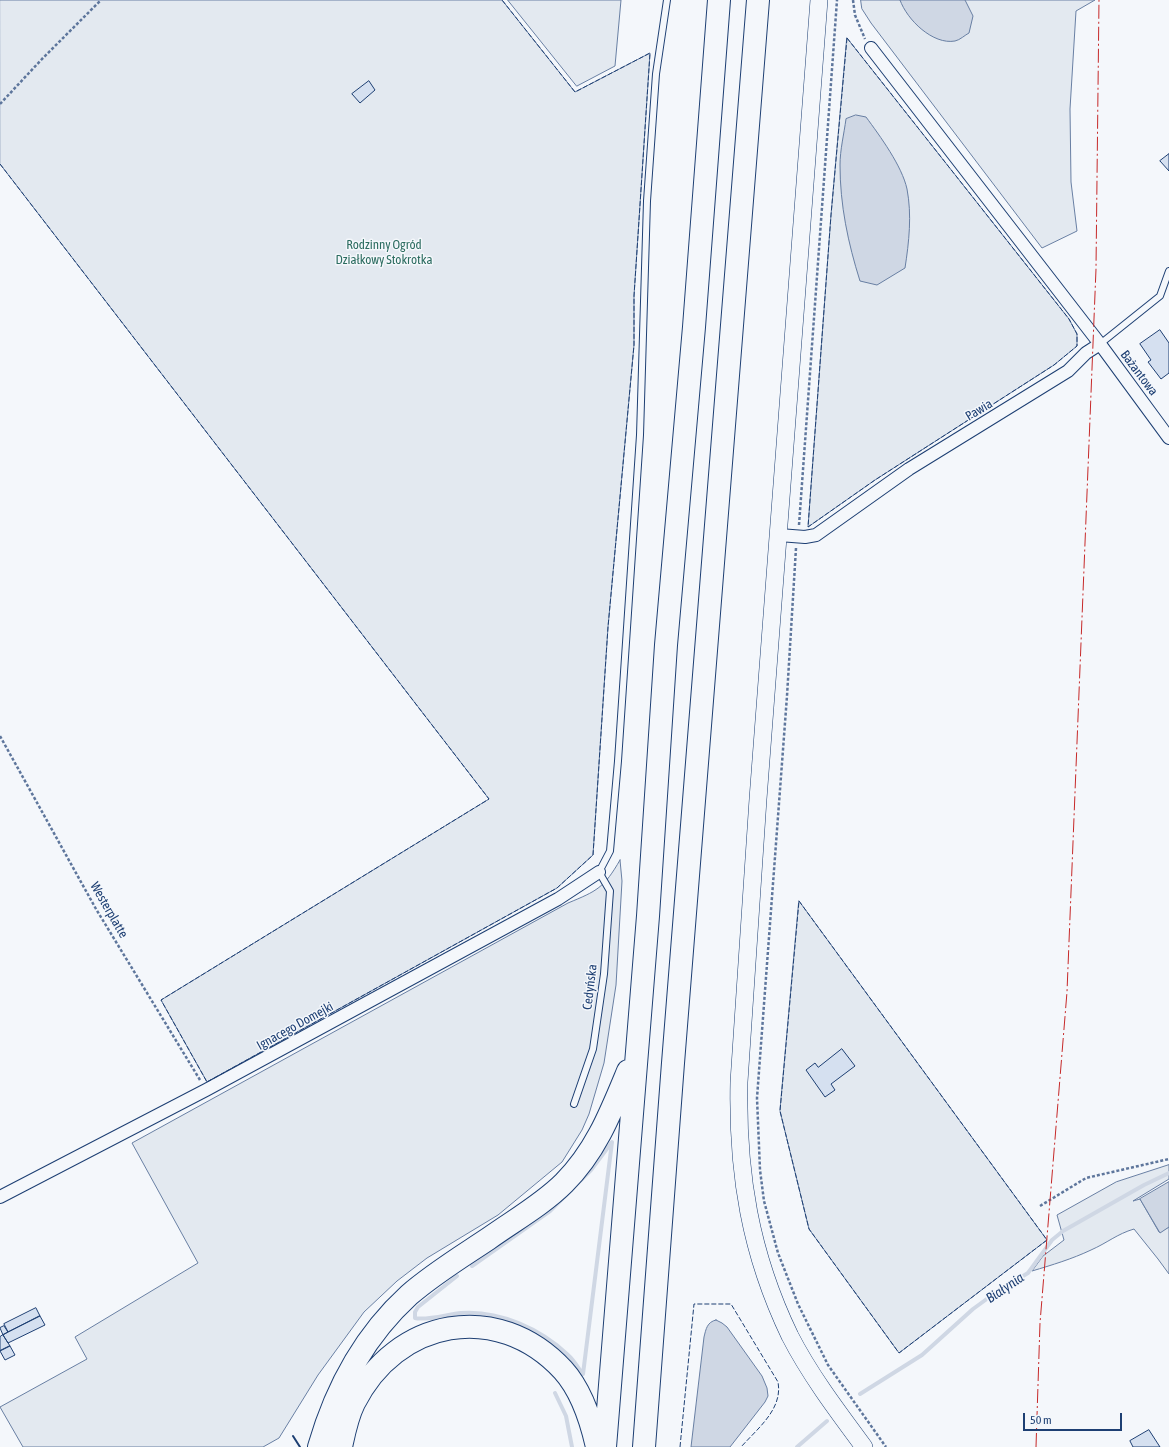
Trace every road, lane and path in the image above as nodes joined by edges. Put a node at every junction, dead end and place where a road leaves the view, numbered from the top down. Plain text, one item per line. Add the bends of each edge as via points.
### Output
1 (101, 0) edge
2 (667, 0) edge
3 (719, 0) edge
4 (758, 0) edge
5 (819, 0) edge
6 (837, 0) edge
7 (853, 0) edge
8 (870, 48) joint
9 (0, 104) edge
10 (1169, 271) edge
11 (1100, 344) junction
12 (1169, 438) edge
13 (779, 535) junction
14 (798, 537) junction
15 (0, 736) edge
16 (599, 872) junction
17 (636, 1052) junction
18 (206, 1090) junction
19 (574, 1104) dead end
20 (1169, 1159) edge
21 (0, 1197) edge
22 (1040, 1206) dead end
23 (320, 1447) edge
24 (341, 1447) edge
25 (597, 1447) edge
26 (605, 1447) edge
27 (644, 1447) edge
28 (864, 1447) edge
29 (886, 1447) edge

1 - 9 path
2 - 16 lane via 656,74 647,201 640,435 618,761 610,851
3 - 17 highway via 666,645
4 - 27 highway
5 - 13 main road
6 - 14 path
7 - 8 path via 855,15
8 - 11 street, Bażantowa
10 - 11 lane, Pawia via 1160,296
11 - 12 street, Bażantowa
11 - 14 street, Pawia via 1086,353 1068,371 909,469 816,535
13 - 14 street, Pawia
13 - 28 main road via 739,1082 740,1151 749,1217 760,1257 791,1336 828,1398
14 - 29 path via 761,1029 757,1142 764,1201 778,1253 798,1304 828,1365
15 - 18 path, Westerplatte via 96,909
16 - 18 street, Ignacego Domejki via 558,899
16 - 19 lane, Cedyńska via 610,891 604,974 593,1049
17 - 23 highway via 600,1136 587,1157 563,1184 410,1294 369,1339 354,1361 327,1420
17 - 26 highway
18 - 21 street, Ignacego Domejki
20 - 22 path via 1086,1178
24 - 25 highway via 354,1404 378,1368 396,1351 430,1332 478,1327 504,1332 526,1341 563,1370 574,1385 588,1415

